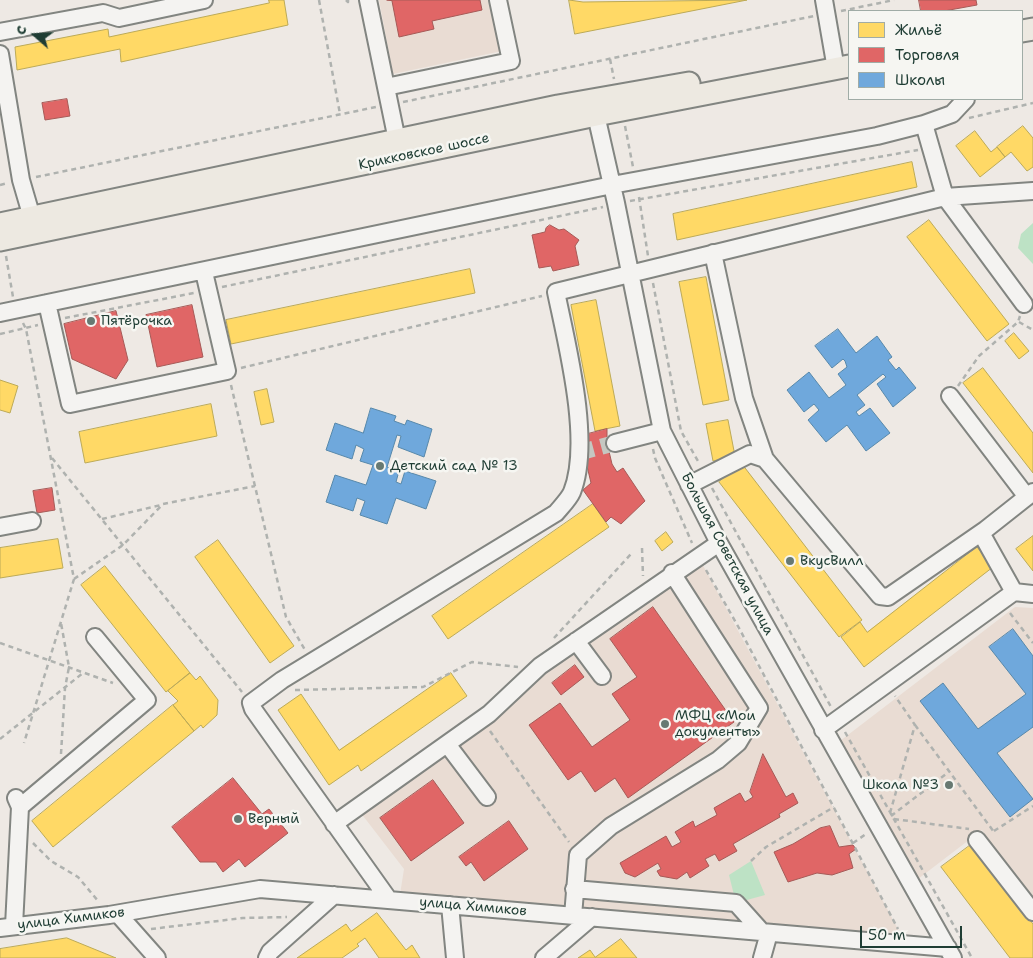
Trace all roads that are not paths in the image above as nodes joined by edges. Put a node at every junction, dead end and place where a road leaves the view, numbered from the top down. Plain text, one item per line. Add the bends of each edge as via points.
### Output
1 (204, 0) edge
2 (368, 0) edge
3 (498, 0) edge
4 (825, 7) edge
5 (0, 32) edge
6 (842, 60) edge
7 (1, 63) edge
8 (386, 87) junction
9 (965, 100) edge
10 (596, 115) junction
11 (924, 124) junction
12 (399, 149) junction
13 (612, 185) junction
14 (1032, 192) edge
15 (945, 197) junction
16 (34, 225) junction
17 (1, 234) edge
18 (712, 253) junction
19 (204, 272) junction
20 (630, 273) junction
21 (47, 303) junction
22 (1024, 304) dead end
23 (7, 312) edge
24 (950, 396) road end
25 (662, 431) junction
26 (615, 443) tunnel mouth
27 (765, 460) junction
28 (689, 485) junction
29 (1030, 495) edge
30 (32, 521) dead end
31 (0, 527) edge
32 (981, 533) junction
33 (719, 543) junction
34 (672, 573) junction
35 (1014, 592) junction
36 (1033, 594) edge
37 (95, 637) dead end
38 (576, 641) junction
39 (602, 676) dead end
40 (823, 730) junction
41 (448, 744) junction
42 (487, 797) dead end
43 (334, 824) junction
44 (979, 833) road end
45 (574, 889) junction
46 (334, 895) junction
47 (388, 900) junction
48 (450, 906) junction
49 (1033, 912) edge
50 (114, 914) junction
51 (573, 916) junction
52 (592, 918) junction
53 (7, 927) edge
54 (766, 932) junction
55 (950, 953) edge
56 (158, 958) edge
57 (267, 958) edge
58 (454, 958) edge
59 (544, 958) edge
60 (762, 958) edge

1 - 5 street via 119,18 104,13
2 - 8 street
3 - 8 street via 511,61
4 - 6 street
6 - 10 main road, Крикковское шоссе
6 - 12 main road via 558,106
7 - 16 street via 21,180
8 - 12 street
9 - 11 street via 952,114
10 - 12 main road, Крикковское шоссе
10 - 13 street, Большая Советская улица
11 - 13 street via 877,136
11 - 15 street
12 - 16 main road, Крикковское шоссе
13 - 19 street
13 - 20 street, Большая Советская улица
14 - 15 street
15 - 18 street
15 - 22 street
16 - 17 main road, Крикковское шоссе
18 - 20 street
18 - 27 street via 744,398
19 - 21 street
19 - 21 street via 227,371 70,404
20 - 25 street, Большая Советская улица
20 - 43 street via 556,292 578,416 578,467 572,493 556,513 312,662 251,703 252,709
21 - 23 street
24 - 29 street
25 - 26 street
25 - 28 street, Большая Советская улица
27 - 28 street via 750,454
27 - 32 street via 883,598
28 - 33 street, Большая Советская улица
29 - 32 street
30 - 31 street
32 - 35 street
33 - 34 street
33 - 40 street, Большая Советская улица
34 - 38 street
34 - 45 street via 760,708 738,743 718,760 611,826 578,855
35 - 36 street
35 - 40 street
37 - 53 street via 147,700 59,774 18,803
38 - 39 street
38 - 41 street via 540,666 481,720
40 - 55 street, Большая Советская улица
41 - 42 street
41 - 43 street
43 - 47 street
44 - 49 street
45 - 51 street
45 - 54 street via 736,903
46 - 47 street, улица Химиков
46 - 50 street, улица Химиков via 260,889
46 - 57 street
47 - 48 street, улица Химиков
48 - 51 street, улица Химиков
48 - 58 street
50 - 53 street, улица Химиков
50 - 56 street
51 - 52 street, улица Химиков
52 - 54 street, улица Химиков
52 - 59 street
54 - 55 street, улица Химиков
54 - 60 street

